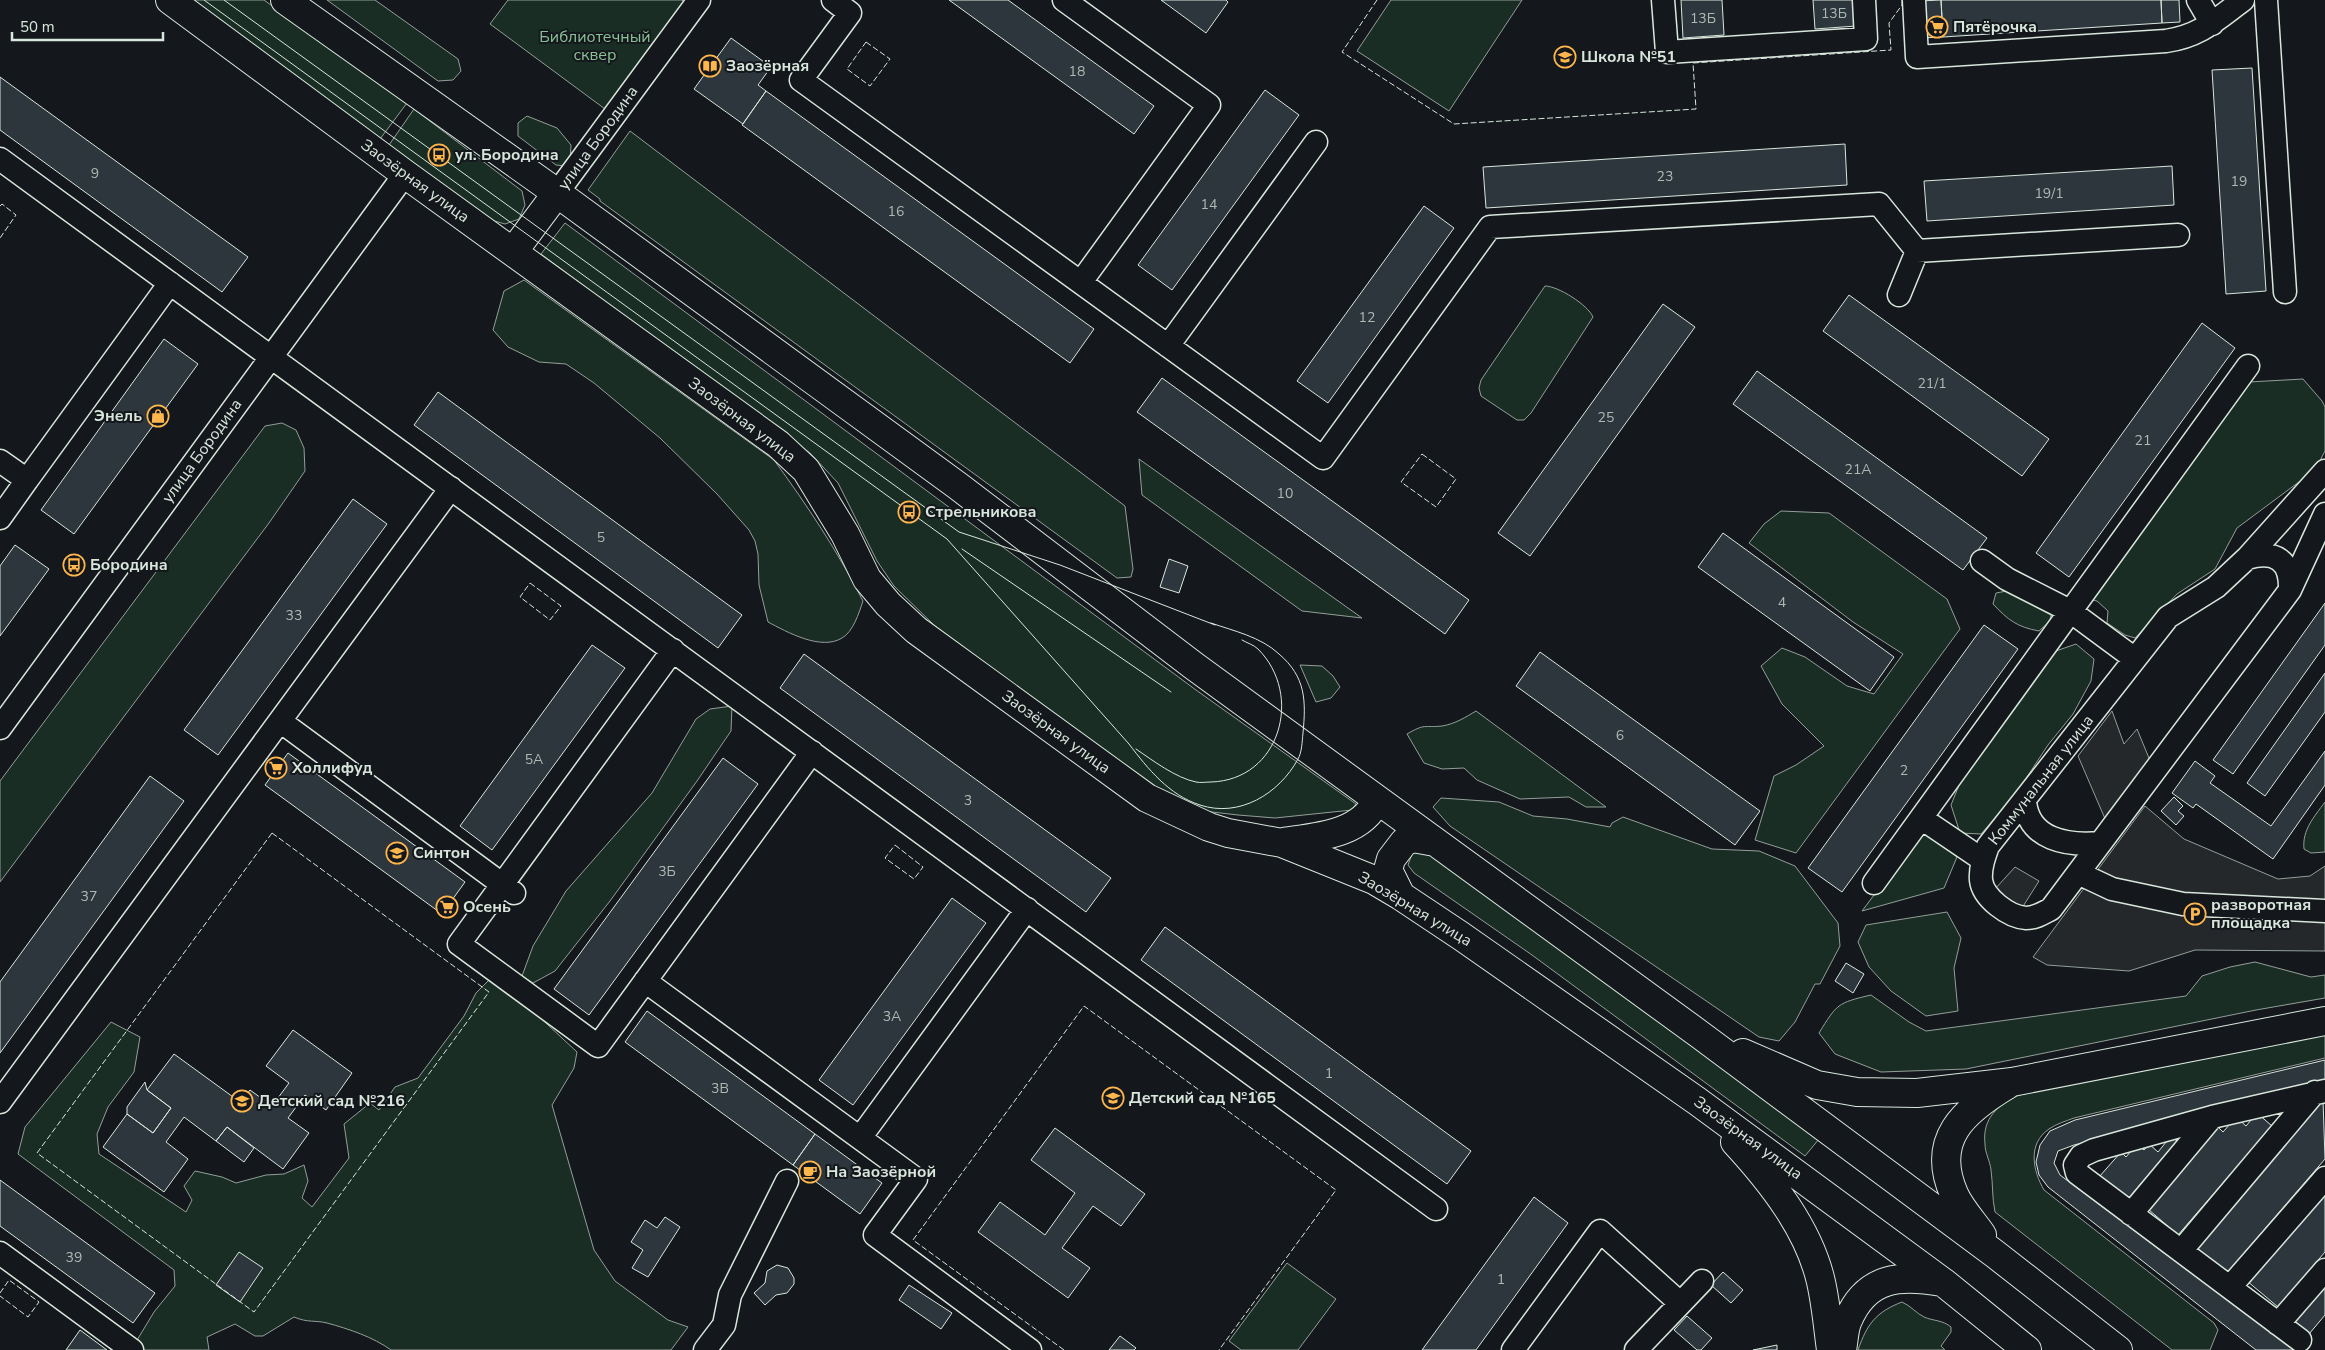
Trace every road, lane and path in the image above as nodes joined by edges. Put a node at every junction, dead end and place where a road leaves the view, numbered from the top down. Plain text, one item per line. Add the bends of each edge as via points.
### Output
1 (170, 0) edge
2 (285, 0) edge
3 (699, 0) edge
4 (1064, 0) edge
5 (1663, 0) edge
6 (1864, 0) edge
7 (1914, 0) edge
8 (2198, 0) edge
9 (2243, 0) edge
10 (2266, 0) edge
11 (838, 1) edge
12 (2212, 24) junction
13 (1316, 142) dead end
14 (0, 159) edge
15 (405, 174) junction
16 (557, 193) junction
17 (2178, 234) dead end
18 (1917, 251) junction
19 (513, 252) junction
20 (1081, 282) junction
21 (170, 283) junction
22 (2285, 292) dead end
23 (1899, 295) dead end
24 (1168, 346) junction
25 (272, 356) junction
26 (2248, 366) dead end
27 (0, 460) edge
28 (2325, 471) edge
29 (27, 480) junction
30 (451, 488) junction
31 (2325, 514) edge
32 (0, 518) edge
33 (2247, 558) junction
34 (1982, 561) dead end
35 (2290, 590) junction
36 (2070, 612) junction
37 (673, 650) junction
38 (2135, 658) junction
39 (280, 721) junction
40 (0, 728) edge
41 (812, 752) junction
42 (1377, 800) junction
43 (2025, 801) junction
44 (1920, 818) junction
45 (1282, 842) junction
46 (1435, 842) junction
47 (2100, 842) junction
48 (1983, 860) junction
49 (2078, 873) junction
50 (1874, 883) dead end
51 (508, 888) junction
52 (1401, 896) junction
53 (1027, 909) junction
54 (2325, 911) edge
55 (645, 981) junction
56 (2325, 1022) edge
57 (1699, 1034) junction
58 (2012, 1082) junction
59 (2320, 1092) edge
60 (1697, 1101) junction
61 (0, 1102) edge
62 (2212, 1117) junction
63 (860, 1138) junction
64 (2325, 1178) edge
65 (787, 1181) dead end
66 (1436, 1209) dead end
67 (2131, 1214) junction
68 (2181, 1251) junction
69 (0, 1253) edge
70 (1995, 1254) junction
71 (2325, 1270) edge
72 (1702, 1281) dead end
73 (1943, 1282) junction
74 (2230, 1287) junction
75 (1680, 1303) junction
76 (2278, 1324) junction
77 (2300, 1340) dead end
78 (132, 1350) edge
79 (705, 1350) edge
80 (1030, 1350) edge
81 (1513, 1350) edge
82 (1636, 1350) edge
83 (1831, 1350) edge
84 (1842, 1350) edge
85 (2027, 1350) edge
86 (2118, 1350) edge

1 - 15 main road, Заозёрная улица
2 - 16 main road
3 - 16 street, улица Бородина
4 - 20 street via 1209,105
5 - 6 street via 1667,52 1866,39
7 - 12 street via 1917,57 2166,41 2187,38
8 - 12 street
9 - 12 street
10 - 22 street
11 - 20 street via 850,12 801,80
13 - 24 street
14 - 21 street
15 - 19 main road, Заозёрная улица
15 - 25 street, улица Бородина
16 - 19 main road, улица Бородина
16 - 42 main road via 958,486 1194,666
17 - 18 street
18 - 23 street
18 - 24 street via 1879,204 1490,227 1323,458
19 - 45 main road, Заозёрная улица via 778,444 806,470 867,579 916,630 1148,798 1209,827
20 - 24 street
21 - 25 street
21 - 29 street
25 - 30 street
25 - 40 street, улица Бородина
26 - 36 street
27 - 29 street
28 - 33 street, Коммунальная улица
29 - 32 street
30 - 37 street
30 - 39 street
31 - 35 street, Коммунальная улица
33 - 35 street via 2265,554 2277,558 2288,570
33 - 38 street, Коммунальная улица via 2216,588 2168,617
34 - 36 street via 2007,579
35 - 47 street, Коммунальная улица
36 - 38 street
36 - 44 street
37 - 41 street
37 - 51 street
38 - 43 street, Коммунальная улица
39 - 51 street
39 - 61 street
41 - 53 street
41 - 55 street
42 - 45 main road via 1372,810 1357,824 1316,837
42 - 46 main road
43 - 47 street via 2029,818 2048,836 2069,844
43 - 48 street, Коммунальная улица via 1988,846
44 - 48 street
44 - 50 street
45 - 52 main road, Заозёрная улица via 1374,880
46 - 52 main road via 1413,838 1404,842 1391,859 1388,870
46 - 57 main road
47 - 49 street, Коммунальная улица
48 - 49 street, Коммунальная улица via 1981,880 1984,889 1995,903 2025,918 2036,917 2051,909
49 - 54 street via 2112,889 2183,904
51 - 55 street via 458,944 598,1046
52 - 60 main road, Заозёрная улица
53 - 63 street
53 - 66 street
55 - 63 street
56 - 58 main road
57 - 58 main road via 1817,1085 1857,1092 1917,1093
57 - 70 main road
58 - 70 main road via 1980,1101 1962,1118 1949,1141 1946,1167 1954,1195
59 - 62 street
59 - 68 street
60 - 73 main road, Заозёрная улица
60 - 83 main road via 1750,1158 1781,1198 1805,1238 1821,1281
62 - 67 street
62 - 67 street via 2081,1156 2075,1166 2077,1174
63 - 80 street via 916,1179 876,1234
64 - 74 street
65 - 79 street via 730,1295 724,1324
67 - 68 street
68 - 74 street
69 - 78 street
70 - 86 main road
71 - 76 street
72 - 75 street
73 - 84 main road via 1916,1277 1896,1278 1874,1287 1848,1320
73 - 85 main road, Заозёрная улица
74 - 76 street
75 - 81 street via 1600,1231
75 - 82 street
76 - 77 street

